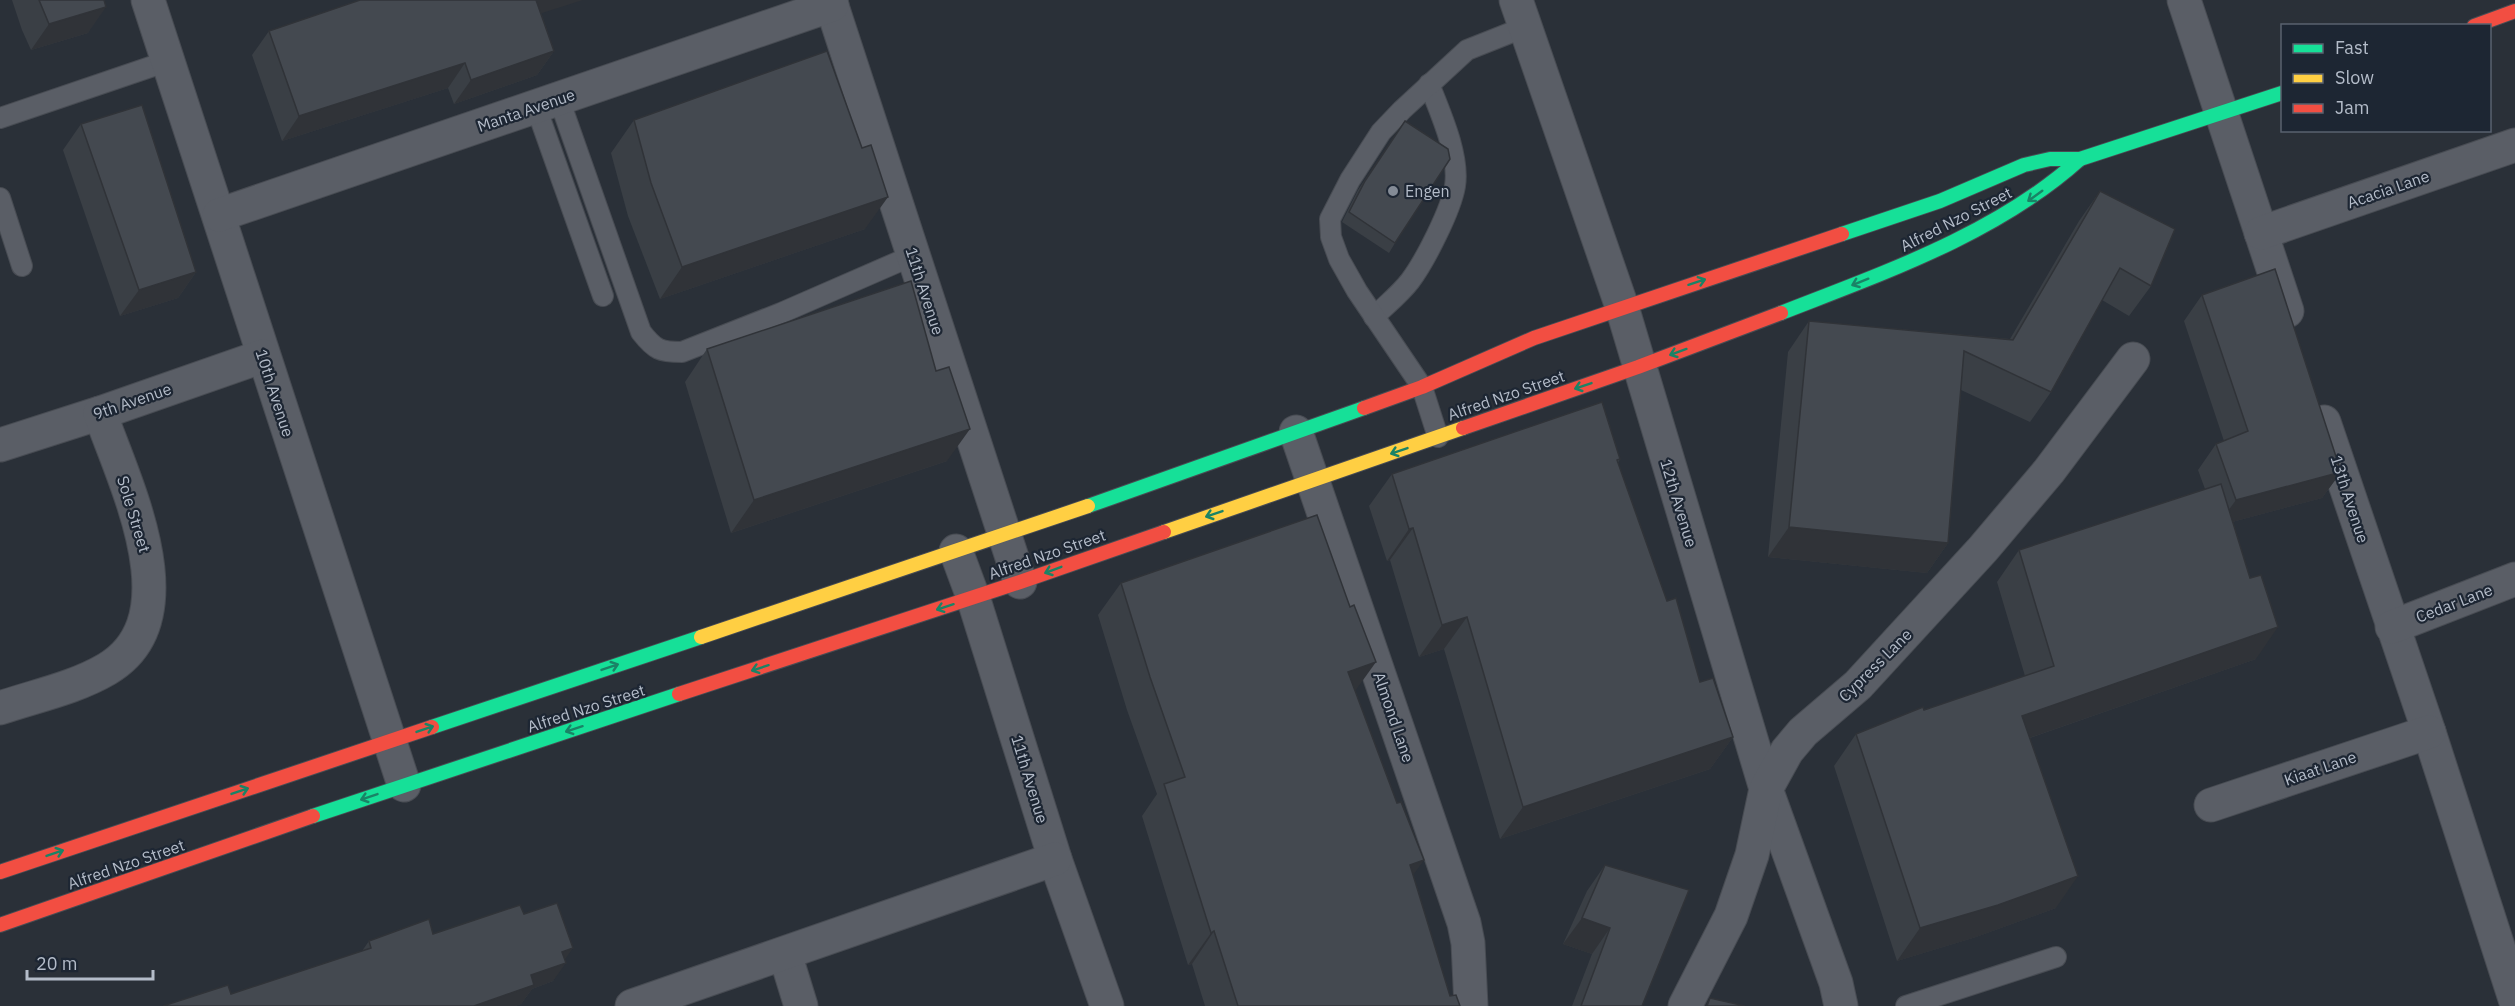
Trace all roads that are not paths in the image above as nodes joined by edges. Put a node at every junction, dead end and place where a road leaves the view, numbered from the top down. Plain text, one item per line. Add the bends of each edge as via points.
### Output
1 (148, 0) edge
2 (2184, 0) edge
3 (831, 2) edge
4 (2515, 11) edge
5 (1520, 14) edge
6 (2479, 24) edge
7 (168, 61) junction
8 (1430, 84) junction
9 (2281, 94) edge
10 (548, 103) junction
11 (2221, 114) junction
12 (0, 118) edge
13 (2515, 145) edge
14 (2080, 159) junction
15 (0, 198) edge
16 (219, 215) junction
17 (2261, 233) junction
18 (914, 255) junction
19 (22, 266) dead end
20 (603, 296) dead end
21 (1622, 307) junction
22 (1374, 317) junction
23 (2295, 334) edge
24 (263, 356) junction
25 (2133, 359) dead end
26 (1638, 367) junction
27 (1422, 387) junction
28 (2313, 391) edge
29 (100, 413) junction
30 (1296, 432) junction
31 (1438, 437) junction
32 (0, 444) edge
33 (1313, 481) junction
34 (1005, 535) junction
35 (956, 551) junction
36 (2515, 579) edge
37 (1020, 582) junction
38 (973, 597) junction
39 (2392, 627) junction
40 (0, 708) edge
41 (2429, 732) junction
42 (389, 741) junction
43 (404, 785) junction
44 (1766, 789) junction
45 (2211, 805) dead end
46 (1055, 859) junction
47 (0, 872) edge
48 (0, 925) edge
49 (785, 954) junction
50 (2056, 957) dead end
51 (2515, 999) edge
52 (632, 1006) edge
53 (801, 1006) edge
54 (1107, 1006) edge
55 (1471, 1006) edge
56 (1685, 1006) edge
57 (1841, 1006) edge
58 (1906, 1006) edge

1 - 7 street, 10th Avenue
2 - 11 street
3 - 10 street, Manta Avenue
3 - 18 street, 11th Avenue
4 - 6 street
5 - 8 lane via 1467,50
5 - 21 street, 12th Avenue
7 - 12 lane
7 - 16 street, 10th Avenue
8 - 22 lane via 1446,130 1455,167 1455,186 1445,215 1409,281
8 - 22 lane via 1381,132 1330,219 1339,259
9 - 11 street, Alfred Nzo Street
10 - 16 street, Manta Avenue
10 - 18 lane via 641,332 651,345 665,352 682,352
10 - 20 lane
11 - 14 street, Alfred Nzo Street
11 - 17 street
13 - 17 street, Acacia Lane
21 -> 14 street, Alfred Nzo Street via 1940,201 2024,165 2050,159
14 -> 26 street, Alfred Nzo Street via 2023,204 1947,244 1777,315
15 - 19 lane
16 - 24 street, 10th Avenue
17 - 23 street
18 - 34 street, 11th Avenue
21 - 26 street, 12th Avenue
21 - 27 street, Alfred Nzo Street via 1534,338
22 - 27 lane
24 - 29 street, 9th Avenue
24 - 42 street, 10th Avenue
25 - 44 street, Cypress Lane via 2049,471 1983,549 1858,685 1793,742
26 -> 31 street, Alfred Nzo Street
26 - 44 street, 12th Avenue
27 - 30 street, Alfred Nzo Street
27 - 31 lane
28 - 39 street, 13th Avenue
29 - 32 street, 9th Avenue
29 - 40 street, Sole Street via 142,533 150,569 150,597 144,621 131,649 108,668
30 - 33 street, Almond Lane
30 - 34 street, Alfred Nzo Street
31 -> 33 street, Alfred Nzo Street
33 -> 37 street, Alfred Nzo Street
33 - 55 street, Almond Lane via 1464,923
34 - 35 street, Alfred Nzo Street
34 - 37 street, 11th Avenue
35 - 38 street, 11th Avenue
42 -> 35 street, Alfred Nzo Street
36 - 39 street, Cedar Lane
37 - 38 street, Alfred Nzo Street
38 -> 43 street, Alfred Nzo Street
38 - 46 street, 11th Avenue
39 - 41 street, 13th Avenue
41 - 45 street, Kiaat Lane
41 - 51 street, 13th Avenue
42 - 43 street, 10th Avenue
47 -> 42 street, Alfred Nzo Street
43 -> 48 street, Alfred Nzo Street
44 - 56 street, Cypress Lane via 1752,855 1731,916
44 - 57 street, 12th Avenue
46 - 49 street
46 - 54 street, 11th Avenue
49 - 52 street
49 - 53 street
50 - 58 lane

